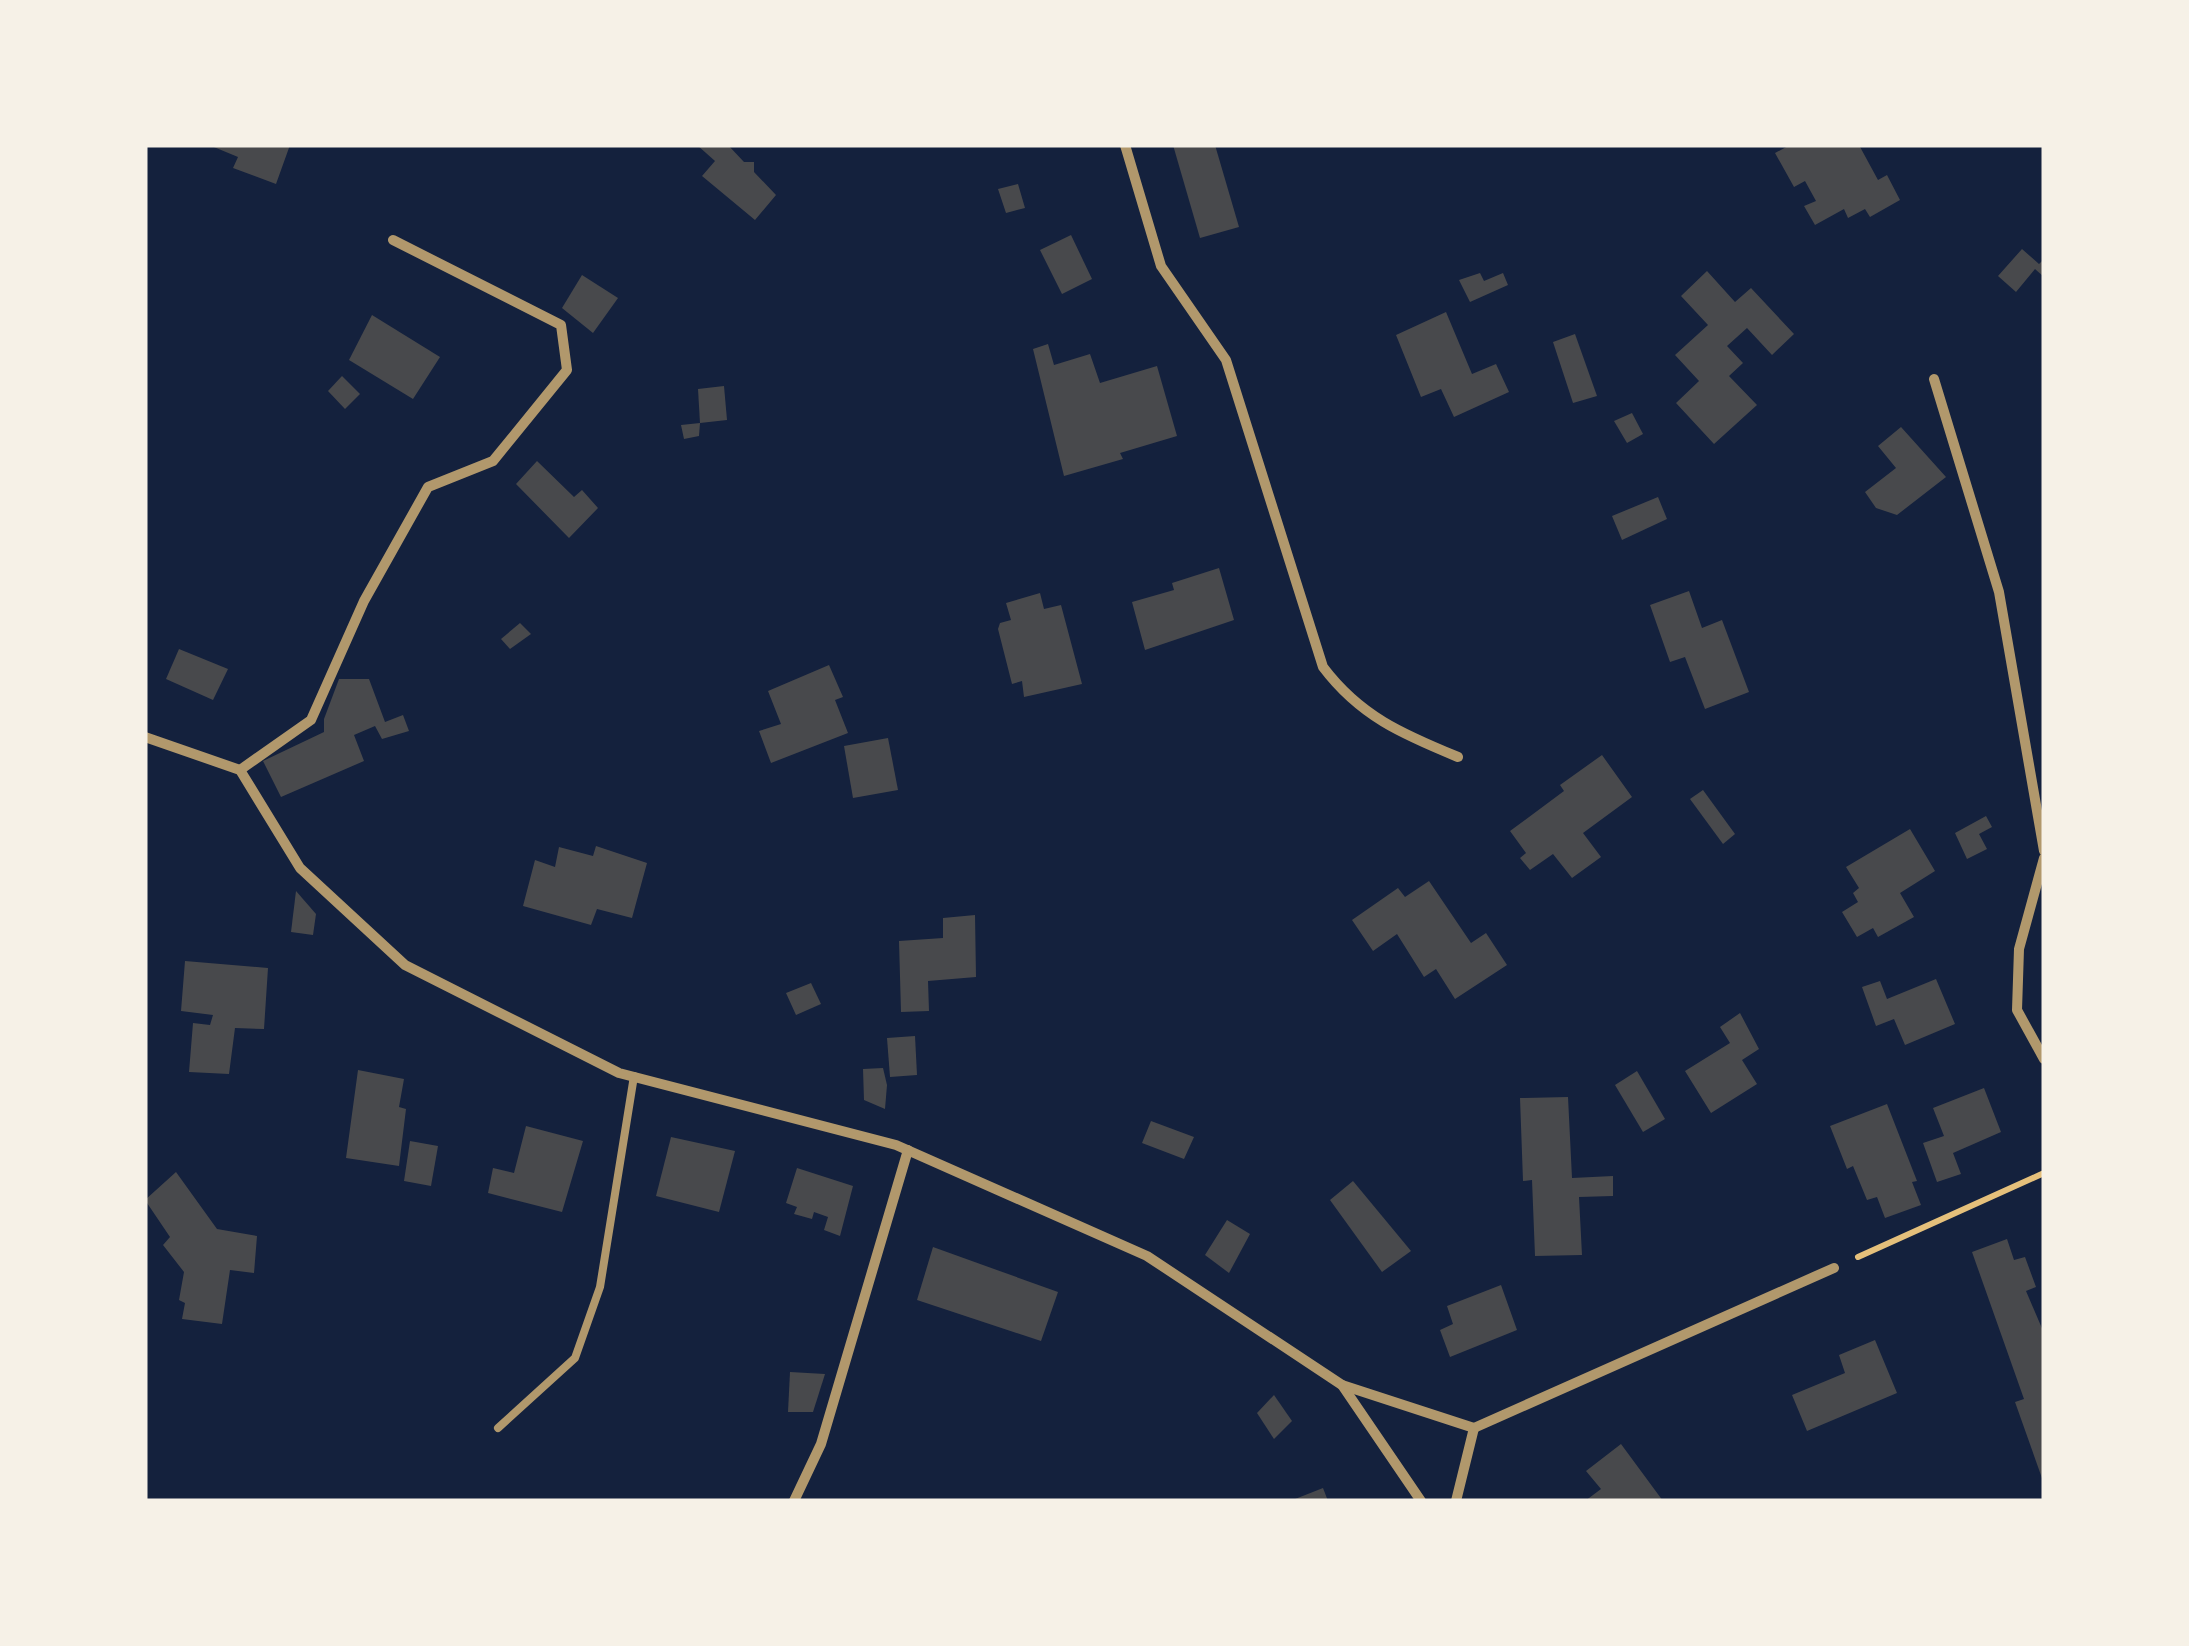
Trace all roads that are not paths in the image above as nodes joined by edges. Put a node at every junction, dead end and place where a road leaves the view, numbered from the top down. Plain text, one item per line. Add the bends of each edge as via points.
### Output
1 (1125, 145) edge
2 (393, 240) dead end
3 (1934, 379) dead end
4 (145, 737) edge
5 (1458, 757) dead end
6 (240, 770) junction
7 (2044, 855) edge
8 (2044, 1059) edge
9 (634, 1076) junction
10 (908, 1150) junction
11 (1834, 1268) road end
12 (1342, 1385) junction
13 (498, 1428) dead end
14 (1474, 1428) junction
15 (794, 1501) edge
16 (1420, 1501) edge
17 (1456, 1501) edge

1 - 5 street via 1161,266 1226,360 1323,667 1347,699 1400,733
2 - 6 street via 561,325 567,370 493,462 428,487 364,600 311,720
3 - 7 street via 1999,592
4 - 6 street
6 - 9 street via 300,868 405,965
7 - 8 street via 2019,949 2017,1010
9 - 10 street
9 - 13 lane via 600,1287 575,1358
10 - 12 street via 1147,1256
10 - 15 street via 821,1444
11 - 14 street
12 - 14 street
12 - 16 street
14 - 17 street

